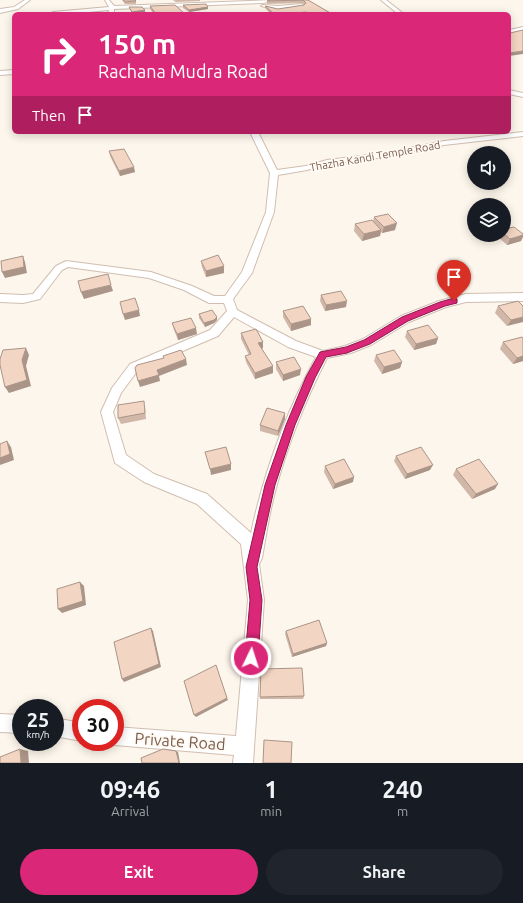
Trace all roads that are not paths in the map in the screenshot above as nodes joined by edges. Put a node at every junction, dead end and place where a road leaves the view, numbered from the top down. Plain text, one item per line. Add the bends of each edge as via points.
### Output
1 (28, 0) edge
2 (107, 0) edge
3 (275, 0) edge
4 (383, 0) edge
5 (250, 1) edge
6 (193, 2) edge
7 (302, 5) edge
8 (112, 8) junction
9 (0, 11) edge
10 (73, 12) edge
11 (111, 12) edge
12 (398, 12) edge
13 (523, 29) edge
14 (511, 32) edge
15 (12, 72) edge
16 (0, 73) edge
17 (511, 92) edge
18 (523, 95) edge
19 (255, 134) edge
20 (523, 134) edge
21 (274, 173) junction
22 (523, 296) edge
23 (0, 298) edge
24 (228, 299) junction
25 (233, 312) junction
26 (323, 355) junction
27 (252, 567) junction
28 (0, 723) edge
29 (12, 724) edge
30 (124, 737) edge
31 (244, 754) edge

1 - 9 street via 16,8
2 - 8 street
3 - 5 street
4 - 12 street
5 - 6 street
5 - 7 street via 278,8
6 - 8 street
8 - 10 street
8 - 11 street
13 - 14 street
15 - 16 street
17 - 18 street
19 - 21 street
20 - 21 street, Thazha Kandi Temple Road via 444,143
21 - 24 street via 270,212 247,273
22 - 26 street via 466,298 443,304 405,319 367,342 347,350
23 - 24 street via 36,297 59,268 66,264 151,275 213,300
24 - 25 street
25 - 26 street via 292,344
25 - 27 street via 214,333 134,367 116,390 107,412 120,459 149,478 202,499 248,540
26 - 27 street via 291,425 270,485
27 - 31 street via 256,600
28 - 29 street
30 - 31 street, Private Road

